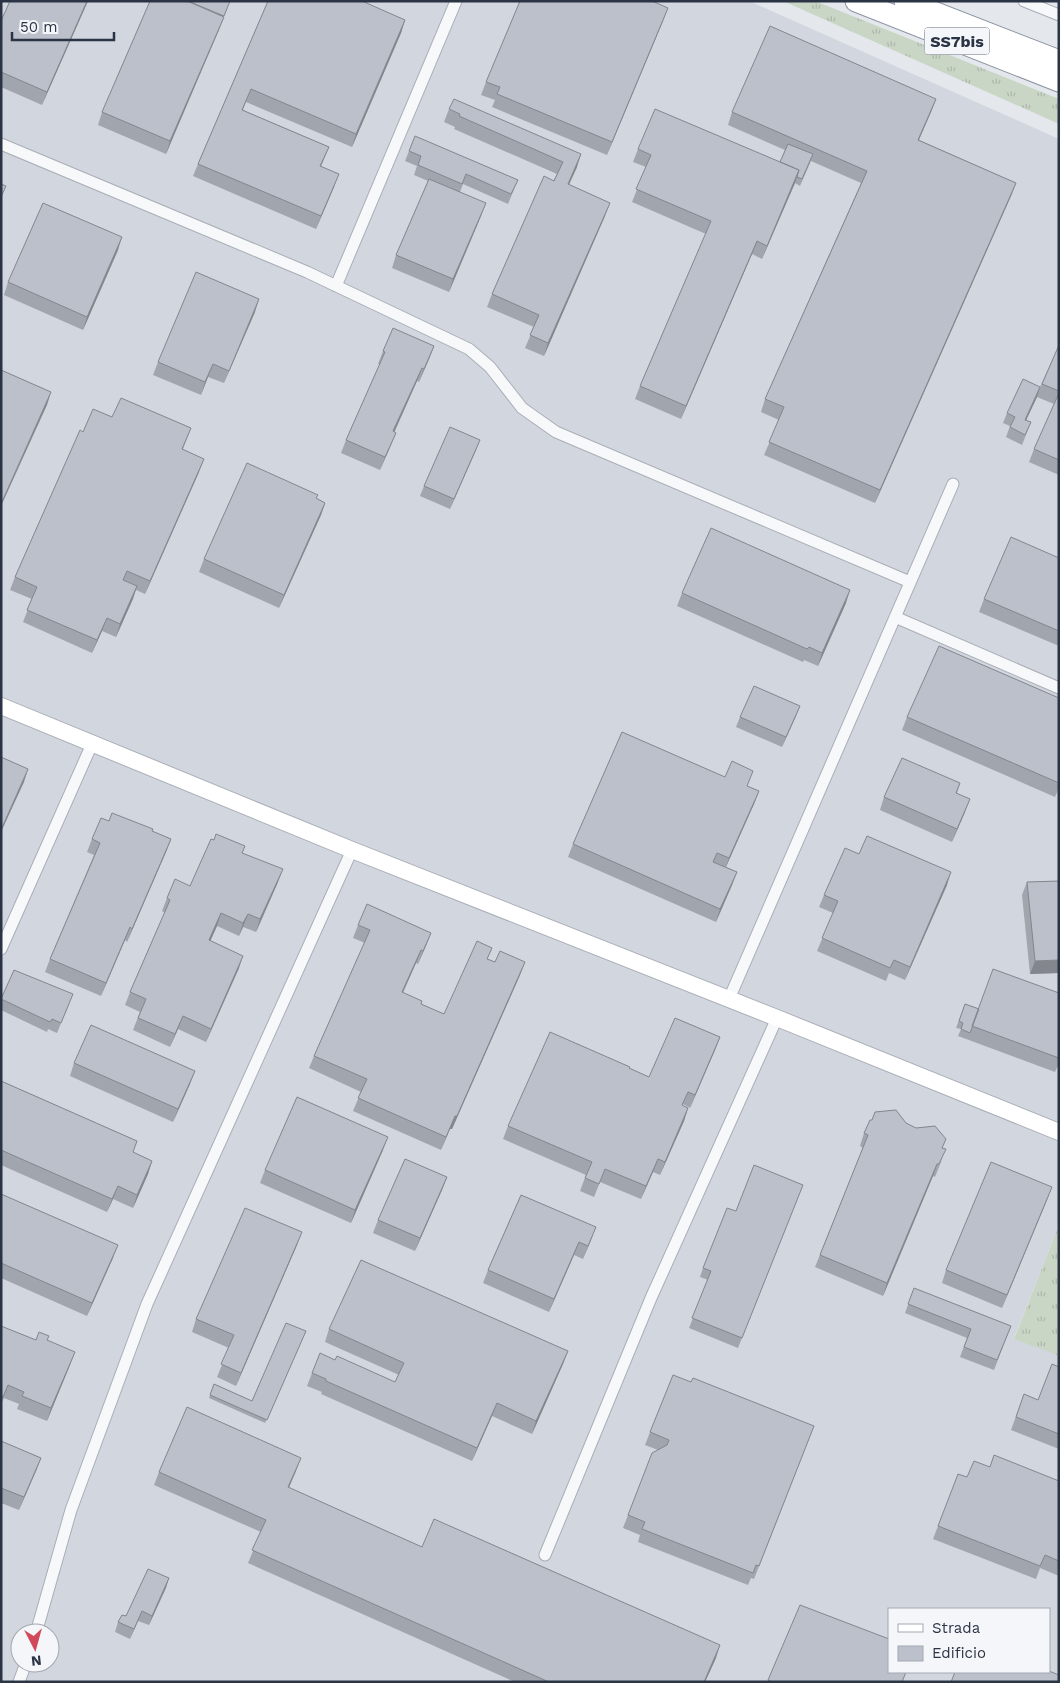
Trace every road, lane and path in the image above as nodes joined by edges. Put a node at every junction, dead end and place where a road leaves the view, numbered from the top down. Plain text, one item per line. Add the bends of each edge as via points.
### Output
1 (456, 1) edge
2 (856, 1) edge
3 (906, 1) edge
4 (1024, 1) edge
5 (1059, 15) edge
6 (1059, 61) edge
7 (1059, 82) edge
8 (1, 144) edge
9 (336, 286) junction
10 (953, 484) dead end
11 (910, 582) junction
12 (894, 617) junction
13 (1059, 688) edge
14 (1, 706) edge
15 (92, 744) junction
16 (352, 850) junction
17 (1, 949) edge
18 (729, 999) junction
19 (777, 1018) junction
20 (1059, 1132) edge
21 (545, 1555) dead end
22 (39, 1623) edge

1 - 9 street
2 - 7 highway, SS7bis
3 - 6 highway, SS7bis
4 - 5 street
8 - 9 street
9 - 11 street via 469,348 490,367 522,408 556,432
10 - 11 street
11 - 12 street
12 - 13 street
12 - 18 street
14 - 15 street
15 - 16 street
15 - 17 street
16 - 18 street
16 - 22 street via 147,1304 71,1510
18 - 19 street
19 - 20 street
19 - 21 street via 651,1298

